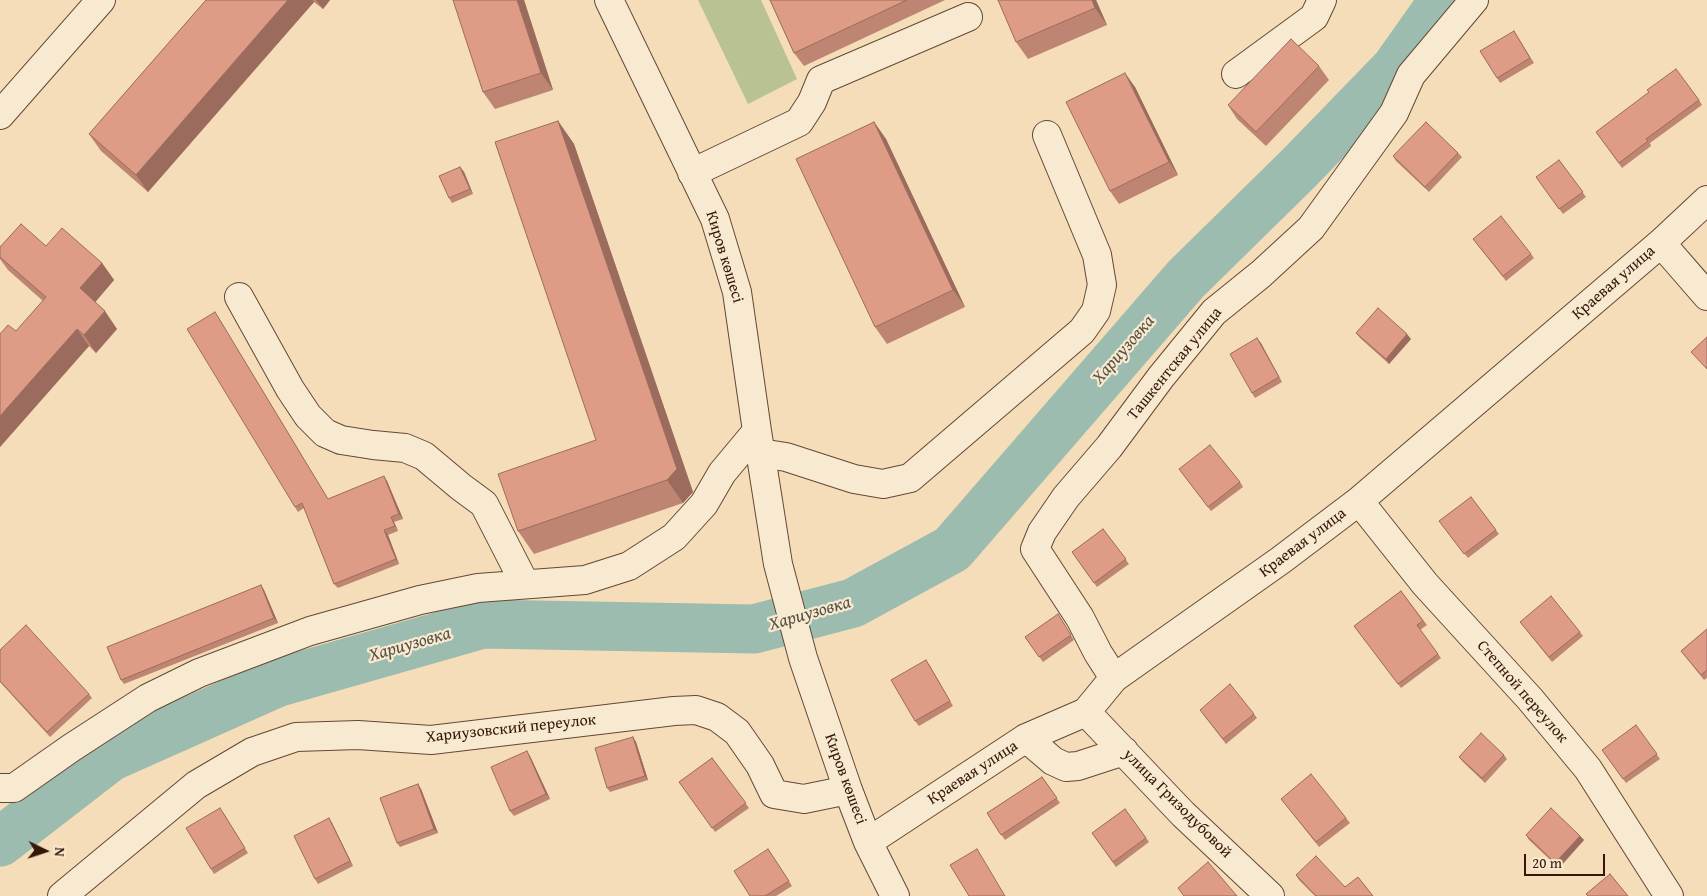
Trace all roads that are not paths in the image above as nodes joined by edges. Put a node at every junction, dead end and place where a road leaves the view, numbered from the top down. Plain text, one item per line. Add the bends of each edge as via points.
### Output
1 (101, 0) edge
2 (609, 0) edge
3 (1322, 0) edge
4 (1474, 0) edge
5 (968, 16) dead end
6 (1236, 74) dead end
7 (0, 114) edge
8 (1047, 135) dead end
9 (692, 172) junction
10 (1707, 200) edge
11 (1661, 243) junction
12 (1707, 296) edge
13 (239, 297) dead end
14 (758, 442) junction
15 (1359, 501) junction
16 (525, 584) junction
17 (1114, 678) junction
18 (1086, 712) junction
19 (1026, 738) junction
20 (1124, 751) junction
21 (0, 788) edge
22 (848, 790) junction
23 (868, 842) junction
24 (62, 896) edge
25 (895, 896) edge
26 (1270, 896) edge
27 (1669, 896) edge

1 - 7 street
2 - 9 street, Киров көшесі
3 - 6 street via 1314,17
4 - 17 street, Ташкентская улица via 1411,75 1394,114 1311,228 1214,312 1066,497 1042,532 1035,549
5 - 9 street via 821,80 799,122
8 - 14 street via 1097,255 1102,285 1096,311 1082,332 910,478 883,484 854,479 786,457
9 - 14 street, Киров көшесі via 715,220 737,292
10 - 11 street, Краевая улица
11 - 12 street
11 - 15 street, Краевая улица
13 - 16 street via 290,389 324,433 341,440 405,448 424,456 484,504
14 - 16 street via 722,473 704,504 674,537 629,566 584,580
14 - 22 street, Киров көшесі via 778,564 803,658
15 - 17 street, Краевая улица
15 - 27 street, Степной переулок via 1424,584 1530,699 1588,769
16 - 21 street via 478,588 420,600 310,631 208,670 148,698 14,788
17 - 18 street, Краевая улица
18 - 19 street, Краевая улица
18 - 20 street, улица Гризодубовой
19 - 20 street via 1053,761 1066,767
19 - 23 street, Краевая улица
20 - 26 street, улица Гризодубовой via 1183,814
22 - 23 street, Киров көшесі
22 - 24 street, Хариузовский переулок via 804,800 774,794 760,765 737,732 717,717 696,710 431,740 358,735 296,737 252,752 196,785
23 - 25 street, Киров көшесі

